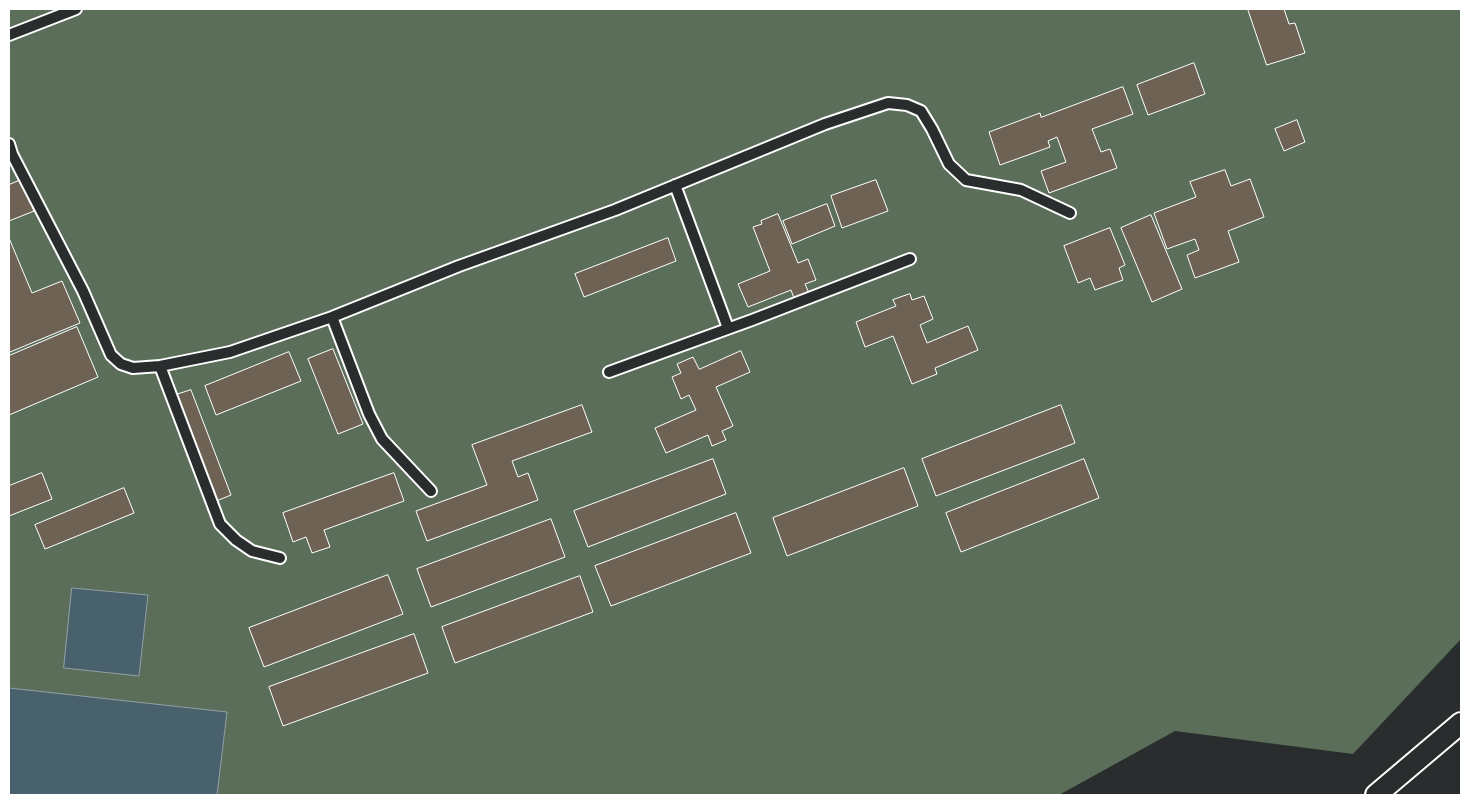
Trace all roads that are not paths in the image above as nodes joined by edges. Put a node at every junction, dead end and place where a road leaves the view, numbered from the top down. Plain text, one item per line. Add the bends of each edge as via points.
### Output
1 (76, 9) edge
2 (9, 35) edge
3 (10, 151) edge
4 (675, 185) junction
5 (1070, 213) dead end
6 (910, 259) dead end
7 (332, 317) junction
8 (728, 328) junction
9 (160, 366) junction
10 (609, 372) dead end
11 (431, 491) dead end
12 (280, 558) dead end
13 (1461, 723) edge
14 (1376, 795) edge

1 - 2 lane
3 - 9 lane via 83,290 111,355 121,364 133,368
4 - 5 lane via 825,124 888,103 907,105 920,112 949,164 966,180 1021,190
4 - 7 lane
4 - 8 lane
6 - 8 lane
7 - 9 lane via 230,352
7 - 11 lane via 369,414 382,439
8 - 10 lane
9 - 12 lane via 220,524 252,551
13 - 14 street

